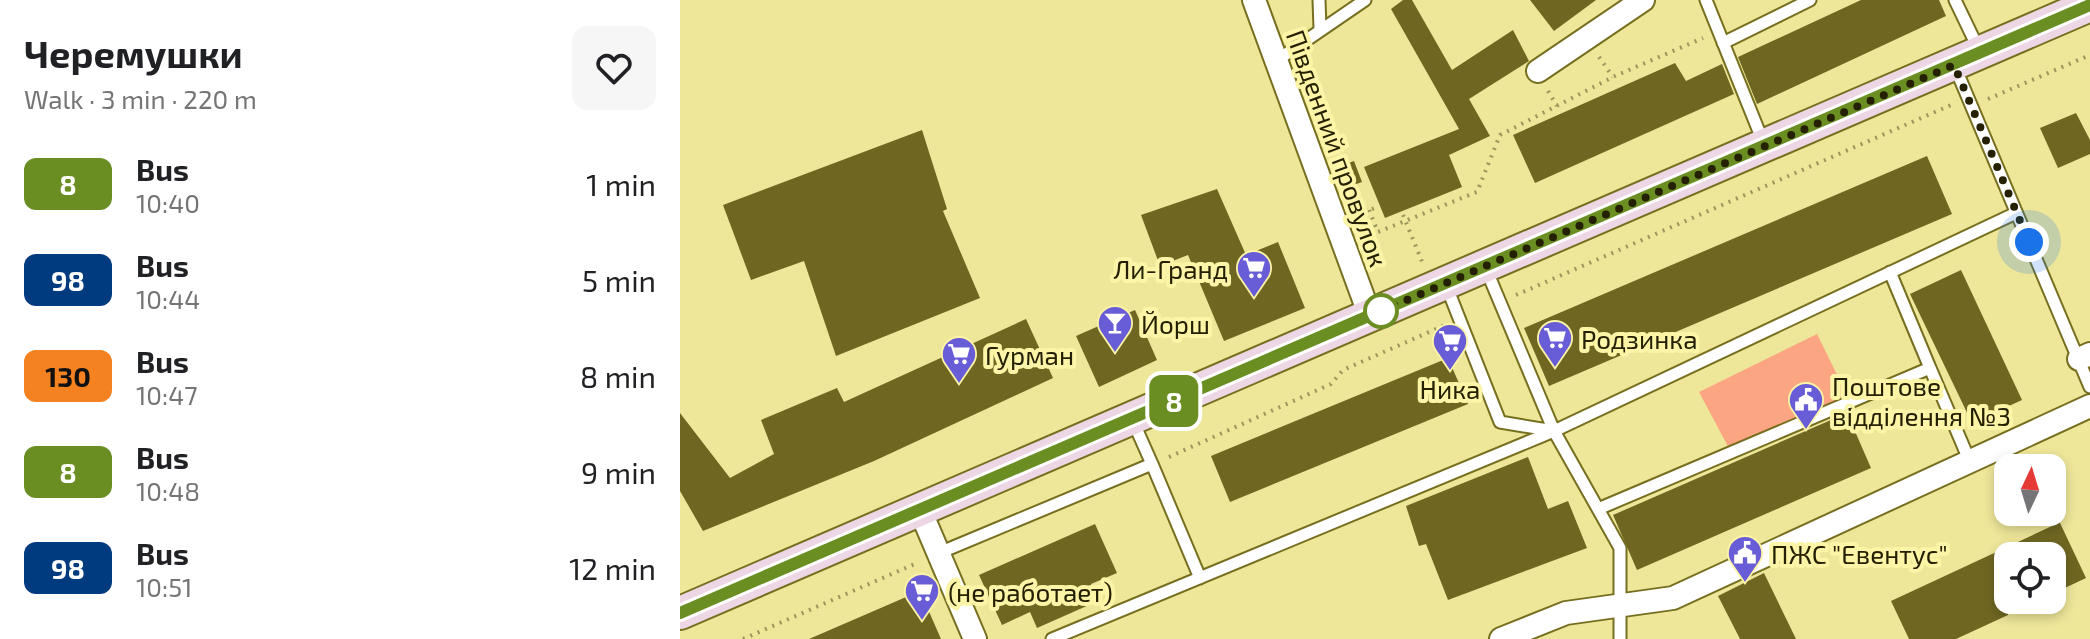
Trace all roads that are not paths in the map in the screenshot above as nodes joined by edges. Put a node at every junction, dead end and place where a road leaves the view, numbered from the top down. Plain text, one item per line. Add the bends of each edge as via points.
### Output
1 (1254, 0) edge
2 (1319, 0) edge
3 (1365, 0) edge
4 (1643, 0) edge
5 (1706, 0) edge
6 (1810, 0) edge
7 (1955, 0) edge
8 (2090, 5) edge
9 (1320, 29) junction
10 (1721, 37) junction
11 (1967, 59) junction
12 (1276, 61) junction
13 (1538, 71) dead end
14 (1764, 146) junction
15 (2016, 213) junction
16 (1485, 266) junction
17 (1890, 272) junction
18 (1446, 283) junction
19 (1370, 316) junction
20 (2084, 357) edge
21 (1930, 368) junction
22 (2090, 387) edge
23 (2090, 406) edge
24 (1131, 419) junction
25 (1554, 431) junction
26 (1970, 462) junction
27 (1152, 464) junction
28 (1598, 509) junction
29 (920, 510) junction
30 (939, 553) junction
31 (1200, 578) junction
32 (1620, 605) junction
33 (680, 613) edge
34 (975, 639) edge
35 (1052, 639) edge
36 (1501, 639) edge
37 (1620, 639) edge

1 - 12 street, Південний провулок
2 - 9 lane
3 - 9 lane
4 - 13 street
5 - 10 lane
6 - 10 lane
7 - 11 lane
8 - 11 street
9 - 12 lane
10 - 14 lane
11 - 14 street
11 - 15 lane via 1969,102
12 - 19 street, Південний провулок
14 - 16 street
15 - 17 lane
15 - 20 lane
16 - 18 street
16 - 25 lane
17 - 21 lane
17 - 25 lane
18 - 19 street
18 - 25 lane via 1500,422
19 - 24 street
20 - 22 lane
21 - 26 lane
21 - 28 lane
23 - 26 street
24 - 27 lane
24 - 29 street
25 - 28 lane
25 - 31 lane
26 - 32 street via 1673,598
27 - 30 lane
27 - 31 lane
28 - 32 lane via 1620,548
29 - 30 street
29 - 33 street
30 - 34 street
31 - 35 lane
32 - 36 street via 1566,613
32 - 37 lane

